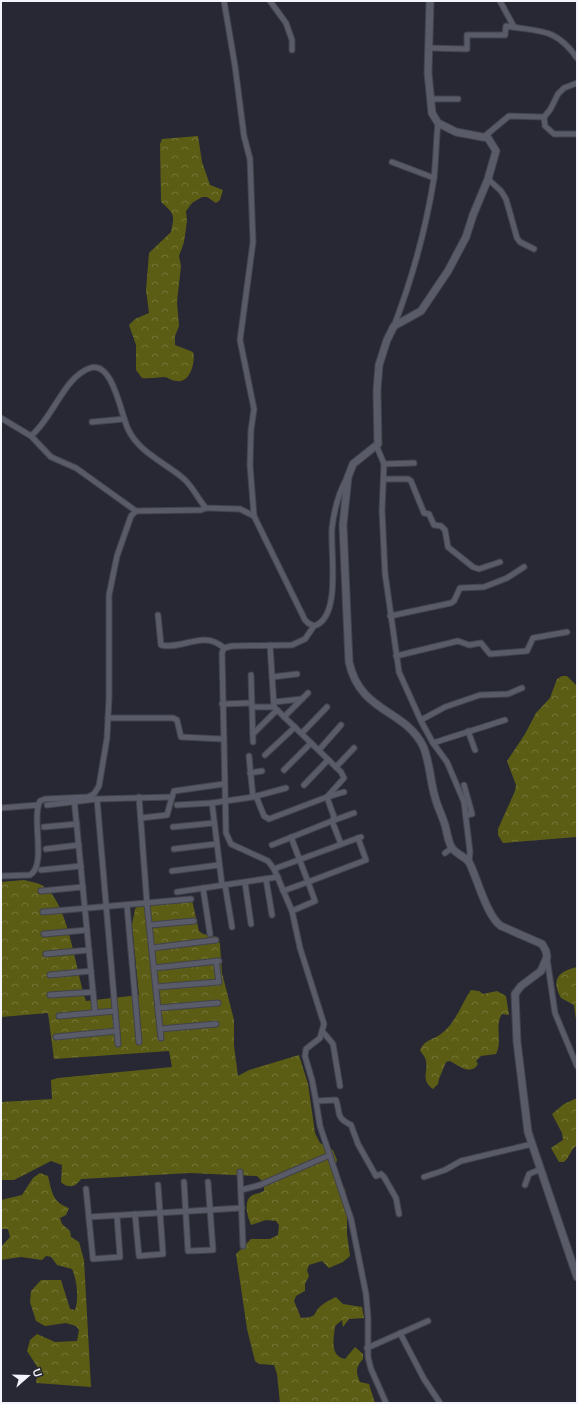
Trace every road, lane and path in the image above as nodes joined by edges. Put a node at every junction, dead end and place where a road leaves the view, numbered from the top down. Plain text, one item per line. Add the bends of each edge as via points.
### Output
1 (224, 1) edge
2 (270, 1) edge
3 (430, 1) edge
4 (500, 1) edge
5 (514, 27) junction
6 (429, 48) junction
7 (292, 50) dead end
8 (577, 58) edge
9 (577, 83) edge
10 (430, 99) junction
11 (458, 99) dead end
12 (544, 117) junction
13 (438, 123) junction
14 (577, 134) edge
15 (485, 136) junction
16 (392, 162) dead end
17 (434, 178) junction
18 (488, 179) junction
19 (534, 249) dead end
20 (394, 326) junction
21 (1, 418) edge
22 (124, 419) junction
23 (92, 422) dead end
24 (31, 436) junction
25 (377, 447) junction
26 (384, 464) junction
27 (414, 464) dead end
28 (348, 477) junction
29 (385, 479) junction
30 (206, 508) junction
31 (136, 512) junction
32 (254, 516) junction
33 (500, 562) dead end
34 (524, 566) dead end
35 (158, 615) dead end
36 (390, 616) junction
37 (314, 626) junction
38 (567, 632) dead end
39 (270, 645) junction
40 (224, 648) junction
41 (396, 656) junction
42 (297, 674) dead end
43 (251, 675) dead end
44 (272, 677) junction
45 (522, 688) dead end
46 (308, 693) dead end
47 (302, 699) junction
48 (222, 704) junction
49 (252, 705) junction
50 (275, 706) junction
51 (327, 707) dead end
52 (284, 717) junction
53 (108, 718) junction
54 (421, 720) junction
55 (505, 720) dead end
56 (341, 726) dead end
57 (295, 727) junction
58 (468, 732) junction
59 (302, 733) junction
60 (253, 734) junction
61 (222, 739) junction
62 (253, 742) dead end
63 (311, 743) junction
64 (433, 743) junction
65 (354, 748) dead end
66 (319, 750) junction
67 (475, 750) dead end
68 (265, 755) dead end
69 (249, 756) dead end
70 (328, 760) junction
71 (336, 767) junction
72 (284, 770) dead end
73 (262, 771) dead end
74 (250, 773) junction
75 (224, 784) junction
76 (304, 785) dead end
77 (464, 785) dead end
78 (286, 788) dead end
79 (344, 792) dead end
80 (254, 796) junction
81 (139, 797) junction
82 (172, 797) junction
83 (327, 797) junction
84 (97, 799) junction
85 (74, 800) junction
86 (224, 800) junction
87 (467, 801) junction
88 (212, 803) junction
89 (38, 805) junction
90 (47, 805) dead end
91 (176, 805) dead end
92 (1, 808) edge
93 (354, 813) dead end
94 (141, 818) junction
95 (332, 821) junction
96 (214, 823) junction
97 (77, 824) junction
98 (173, 827) dead end
99 (44, 828) dead end
100 (292, 837) junction
101 (216, 844) junction
102 (272, 844) dead end
103 (341, 844) junction
104 (79, 845) junction
105 (452, 848) junction
106 (46, 849) dead end
107 (174, 849) dead end
108 (445, 853) dead end
109 (300, 860) junction
110 (469, 862) junction
111 (219, 865) junction
112 (81, 866) junction
113 (274, 869) junction
114 (41, 870) dead end
115 (172, 871) dead end
116 (1, 876) edge
117 (278, 877) junction
118 (266, 879) junction
119 (308, 882) junction
120 (245, 883) junction
121 (224, 885) junction
122 (83, 887) junction
123 (203, 888) junction
124 (41, 891) dead end
125 (284, 891) junction
126 (176, 892) dead end
127 (190, 899) dead end
128 (147, 904) junction
129 (127, 906) junction
130 (106, 907) junction
131 (85, 908) junction
132 (292, 911) junction
133 (43, 912) dead end
134 (272, 915) dead end
135 (194, 921) dead end
136 (251, 924) dead end
137 (150, 925) junction
138 (232, 927) dead end
139 (87, 930) junction
140 (44, 934) dead end
141 (210, 934) dead end
142 (216, 940) dead end
143 (152, 948) junction
144 (89, 950) junction
145 (46, 954) dead end
146 (547, 957) junction
147 (154, 968) junction
148 (91, 971) junction
149 (50, 975) dead end
150 (156, 987) junction
151 (93, 992) junction
152 (50, 996) dead end
153 (218, 1003) dead end
154 (158, 1008) junction
155 (116, 1011) junction
156 (95, 1012) junction
157 (59, 1016) dead end
158 (216, 1024) dead end
159 (160, 1029) junction
160 (117, 1032) junction
161 (323, 1032) junction
162 (56, 1037) dead end
163 (161, 1038) dead end
164 (139, 1042) dead end
165 (118, 1044) dead end
166 (577, 1066) edge
167 (340, 1086) dead end
168 (316, 1101) junction
169 (532, 1144) junction
170 (330, 1155) junction
171 (541, 1169) junction
172 (240, 1172) dead end
173 (424, 1176) dead end
174 (184, 1182) dead end
175 (208, 1182) dead end
176 (158, 1185) dead end
177 (525, 1185) dead end
178 (86, 1189) dead end
179 (241, 1190) junction
180 (242, 1208) junction
181 (210, 1210) junction
182 (186, 1211) junction
183 (159, 1213) junction
184 (135, 1214) junction
185 (400, 1214) dead end
186 (117, 1216) junction
187 (89, 1217) junction
188 (243, 1246) dead end
189 (577, 1277) edge
190 (428, 1321) dead end
191 (400, 1333) junction
192 (367, 1348) junction
193 (386, 1403) edge
194 (440, 1403) edge

1 - 32 street via 244,136 250,159 253,242 240,340 254,409 250,465
2 - 7 street via 286,23 292,40
3 - 6 street
4 - 5 street
5 - 6 street via 506,26 505,35 467,35 467,49
5 - 8 street via 555,35
6 - 10 street
9 - 12 street via 564,88 558,94
10 - 11 street
10 - 13 street via 432,113
12 - 14 street via 545,126 554,134
12 - 15 street via 509,116
13 - 15 street via 456,132
13 - 17 street
15 - 18 street via 492,142 496,151
16 - 17 street
17 - 20 street via 412,275
18 - 19 street via 506,199 517,238
18 - 20 street via 466,238 448,271 421,311
20 - 25 street via 379,365
21 - 24 street
22 - 23 street
22 - 24 street via 112,380 103,371 92,367 71,383 43,426
22 - 30 street via 133,438 162,464 184,479
24 - 31 street via 51,457 76,468
25 - 26 street
25 - 28 street via 353,464
26 - 27 street
26 - 29 street
28 - 37 street via 343,484 332,528 330,608 325,619
28 - 105 street via 343,525 351,673 361,691 419,739 434,796
29 - 33 street via 411,481 424,513 429,514 434,525 445,530 448,547 459,557 479,569
29 - 36 street via 385,573
30 - 31 street
30 - 32 street via 240,509
31 - 53 street via 127,523 117,556 110,595
32 - 37 street via 305,620
34 - 36 street via 507,578 484,587 460,588 451,603
35 - 40 street via 161,645 170,646 208,639
36 - 41 street
37 - 39 street via 305,639 298,643
38 - 41 street via 534,638 526,651 490,654 481,643 469,645 458,641
39 - 40 street
39 - 44 street
40 - 48 street via 221,659
41 - 54 street via 399,672
42 - 44 street
43 - 49 street
44 - 50 street
45 - 54 street via 508,694 480,695 445,707
46 - 47 street
47 - 50 street
47 - 52 street
48 - 49 street
48 - 61 street
49 - 50 street
49 - 60 street
50 - 52 street
50 - 60 street
51 - 59 street
52 - 57 street
53 - 61 street via 173,718 177,720 181,737
53 - 85 street via 98,786 92,795
54 - 64 street
55 - 58 street
56 - 66 street
57 - 59 street
57 - 68 street
58 - 64 street
58 - 67 street
59 - 63 street
60 - 62 street
61 - 75 street
63 - 66 street
63 - 72 street
64 - 87 street
65 - 71 street
66 - 70 street
69 - 74 street
70 - 71 street
70 - 76 street
71 - 83 street via 344,778
73 - 74 street
74 - 80 street
75 - 82 street via 174,791
75 - 86 street
77 - 87 street
78 - 80 street
79 - 83 street
80 - 83 street via 264,816 269,819
80 - 86 street
81 - 82 street
81 - 84 street
81 - 94 street
82 - 94 street via 167,815
83 - 95 street via 334,817
84 - 85 street
84 - 130 street
85 - 89 street via 42,800
85 - 90 street
85 - 97 street
86 - 88 street
86 - 113 street via 226,833 231,844 261,857
87 - 110 street via 472,814 467,815
88 - 91 street
88 - 96 street
89 - 92 street
89 - 116 street via 36,867 30,875
93 - 95 street
94 - 128 street
95 - 100 street
95 - 103 street
96 - 98 street
96 - 101 street
97 - 99 street
97 - 104 street
100 - 102 street
100 - 109 street
101 - 107 street
101 - 111 street
103 - 109 street
103 - 119 street via 360,837 366,860
104 - 106 street
104 - 112 street
105 - 108 street
105 - 110 street
109 - 113 street
109 - 119 street
110 - 146 street via 496,922 542,944
111 - 115 street
111 - 121 street
112 - 114 street
112 - 122 street
113 - 117 street
117 - 118 street
117 - 125 street
118 - 120 street
118 - 134 street
119 - 125 street
119 - 132 street via 315,901
120 - 121 street
120 - 136 street
121 - 123 street
121 - 138 street
122 - 124 street
122 - 131 street
123 - 126 street
123 - 141 street
125 - 132 street
127 - 128 street
128 - 129 street
128 - 137 street
129 - 130 street
129 - 164 street
130 - 131 street
130 - 155 street
131 - 133 street
131 - 139 street
132 - 161 street via 300,948 321,1012
135 - 137 street
137 - 143 street
139 - 140 street
139 - 144 street
142 - 143 street
143 - 147 street
144 - 145 street
144 - 148 street
146 - 166 street via 555,1013
146 - 169 street via 542,971 520,986 515,994 517,1042 528,1132
147 - 150 street
147 - 150 street via 218,961 219,982
148 - 149 street
148 - 151 street
150 - 154 street
151 - 152 street
151 - 156 street
153 - 154 street
154 - 159 street
155 - 156 street
155 - 160 street
156 - 157 street
158 - 159 street
159 - 163 street
160 - 162 street
160 - 165 street
161 - 167 street via 333,1044
161 - 168 street via 316,1042 306,1049 305,1056
168 - 170 street via 320,1126
168 - 185 street via 336,1100 340,1118 351,1125 358,1144 376,1176 381,1174 384,1177 396,1198
169 - 171 street
169 - 173 street via 461,1160 445,1170
170 - 179 street via 260,1185
170 - 192 street via 351,1219 366,1294
171 - 177 street via 529,1174
171 - 189 street
172 - 179 street
174 - 182 street
175 - 181 street
176 - 183 street
178 - 187 street
179 - 180 street
180 - 181 street
180 - 188 street
181 - 182 street
181 - 182 street via 213,1250 188,1251
182 - 183 street
183 - 184 street
183 - 184 street via 163,1254 139,1256
184 - 186 street
186 - 187 street
186 - 187 street via 120,1257 93,1259
190 - 191 street
191 - 192 street
191 - 194 street
192 - 193 street via 371,1369

